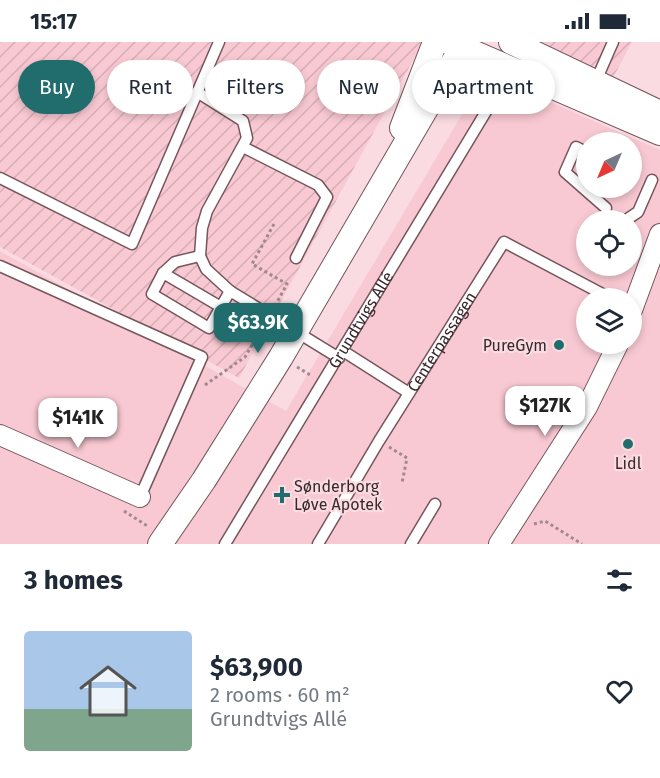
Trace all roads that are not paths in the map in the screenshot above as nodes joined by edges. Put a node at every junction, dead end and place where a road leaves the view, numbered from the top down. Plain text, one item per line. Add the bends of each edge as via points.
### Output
1 (219, 42) edge
2 (435, 42) edge
3 (486, 42) edge
4 (511, 42) edge
5 (613, 42) edge
6 (458, 44) edge
7 (592, 82) junction
8 (197, 92) junction
9 (660, 113) edge
10 (485, 114) edge
11 (660, 133) edge
12 (243, 147) junction
13 (576, 147) edge
14 (0, 178) edge
15 (652, 180) dead end
16 (383, 182) junction
17 (576, 182) edge
18 (595, 198) edge
19 (606, 208) dead end
20 (639, 210) edge
21 (660, 234) edge
22 (200, 256) junction
23 (296, 258) dead end
24 (0, 266) edge
25 (163, 273) junction
26 (591, 288) edge
27 (640, 288) edge
28 (230, 291) junction
29 (221, 307) junction
30 (296, 333) junction
31 (613, 354) edge
32 (341, 355) junction
33 (410, 393) junction
34 (0, 435) edge
35 (140, 496) joint
36 (435, 504) dead end
37 (503, 538) edge
38 (163, 541) edge
39 (225, 544) edge
40 (318, 544) edge
41 (411, 544) edge

1 - 8 lane
2 - 16 street
3 - 7 street via 560,78
4 - 7 street
5 - 7 lane
6 - 11 street
6 - 16 street
7 - 9 street
8 - 12 lane via 243,121 247,138
8 - 14 lane via 132,244
10 - 32 lane, Grundtvigs Allé
12 - 22 lane via 207,211
12 - 23 lane via 318,185 327,197
13 - 17 lane via 565,172
15 - 20 lane
16 - 30 street
18 - 19 lane
21 - 27 street
22 - 25 lane via 175,262
22 - 28 lane via 206,269
24 - 35 lane via 202,357
25 - 29 lane
25 - 29 lane via 152,294 209,328
26 - 33 lane, Centerpassagen via 504,242
28 - 29 lane
28 - 30 lane
30 - 32 lane
30 - 38 street
31 - 37 street via 586,407
32 - 33 lane
32 - 39 lane, Grundtvigs Allé
33 - 40 lane, Centerpassagen
34 - 35 street
36 - 41 lane

